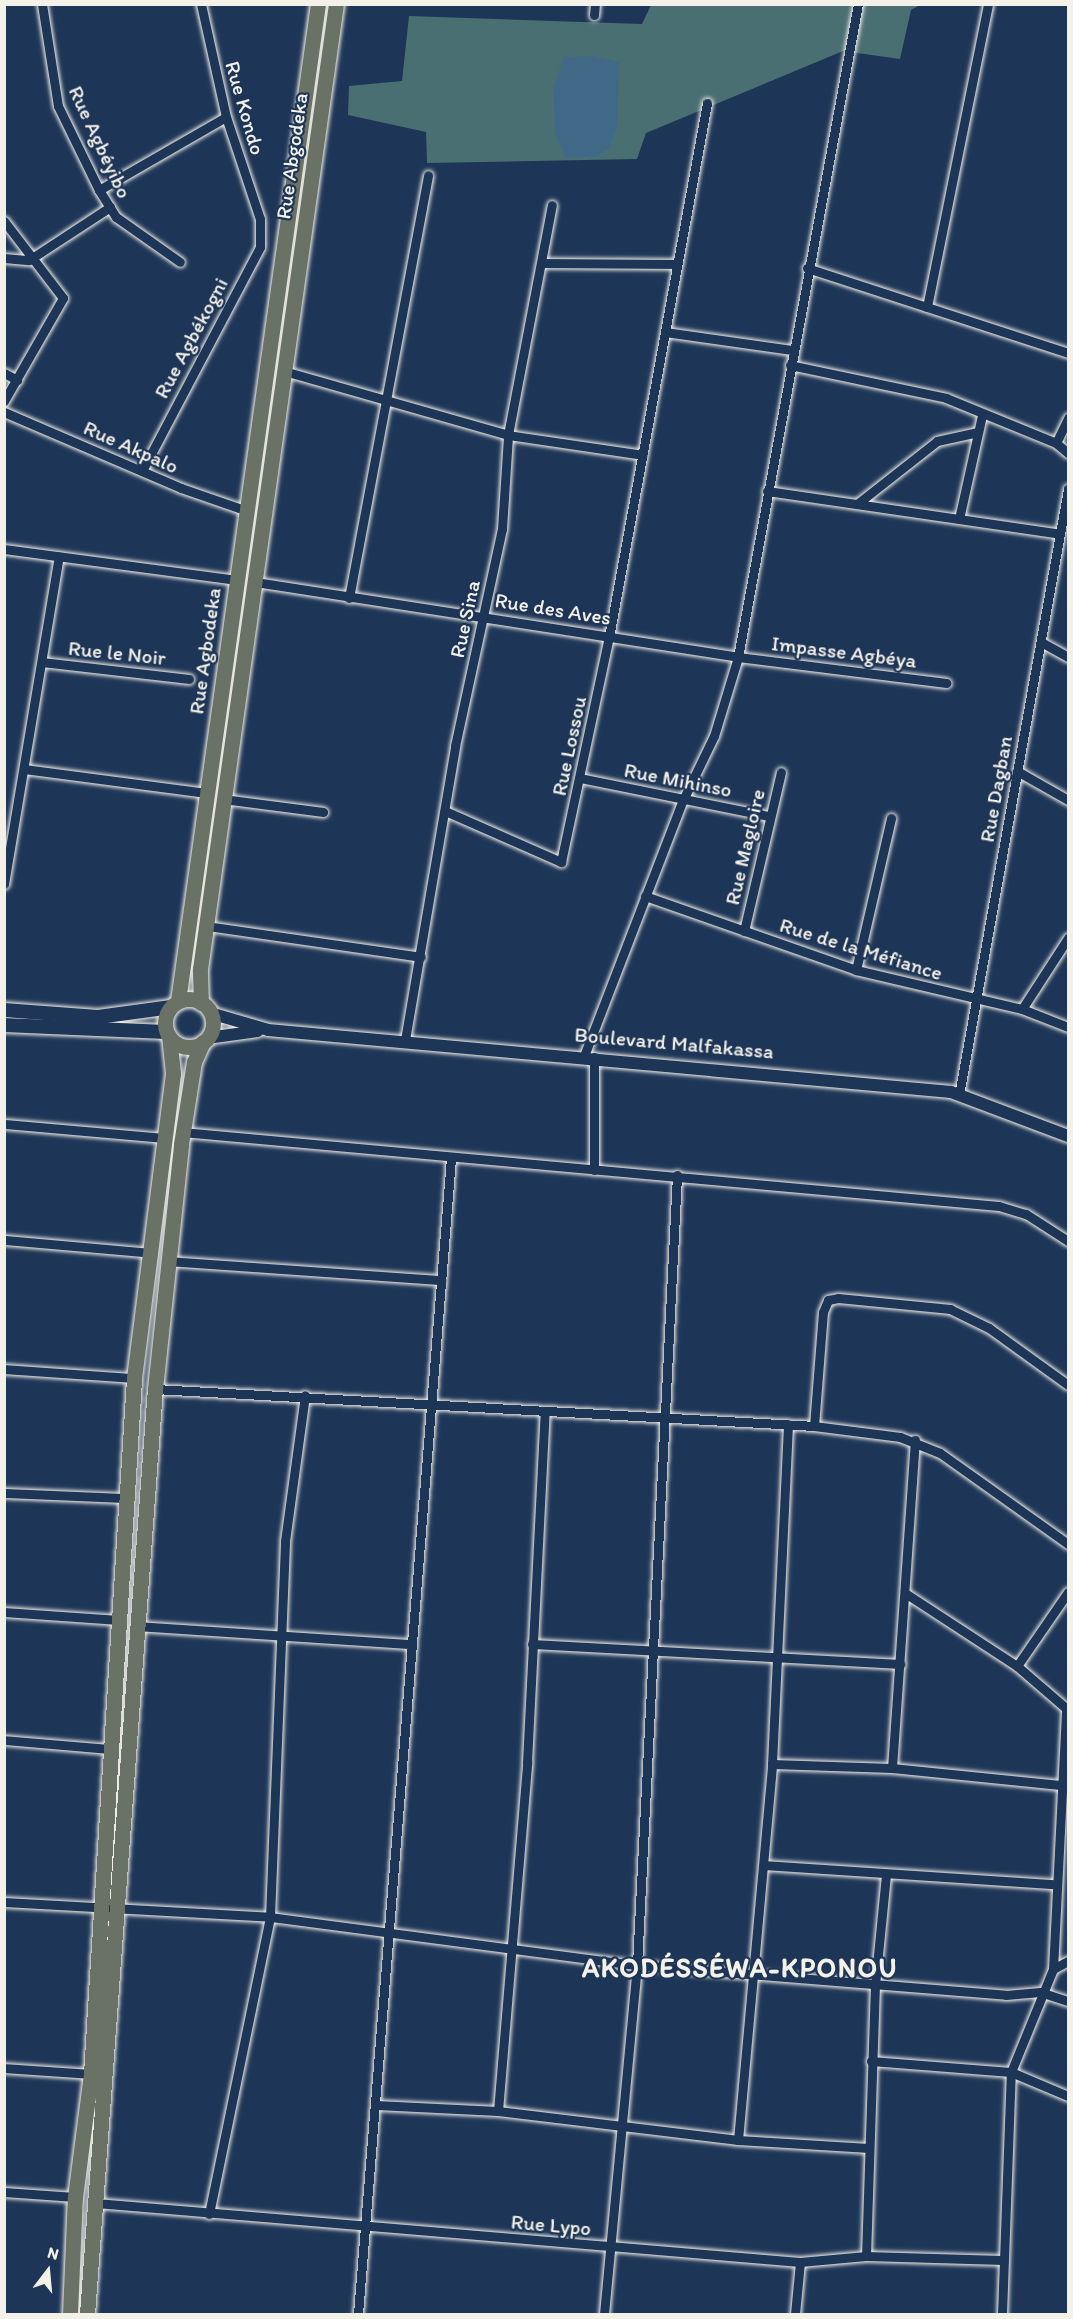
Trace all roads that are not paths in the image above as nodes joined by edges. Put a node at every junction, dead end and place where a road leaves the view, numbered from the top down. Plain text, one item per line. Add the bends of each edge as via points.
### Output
1 (42, 4) edge
2 (201, 4) edge
3 (318, 4) edge
4 (336, 4) edge
5 (858, 4) edge
6 (988, 4) edge
7 (707, 103) dead end
8 (226, 117) junction
9 (428, 175) dead end
10 (99, 190) junction
11 (552, 205) dead end
12 (110, 207) junction
13 (260, 219) joint
14 (4, 221) edge
15 (4, 258) edge
16 (29, 260) junction
17 (180, 262) dead end
18 (543, 263) junction
19 (675, 264) junction
20 (807, 268) junction
21 (927, 307) junction
22 (275, 308) joint
23 (292, 313) joint
24 (665, 332) junction
25 (792, 350) junction
26 (1068, 353) edge
27 (790, 365) junction
28 (284, 370) junction
29 (4, 373) edge
30 (17, 380) junction
31 (384, 400) junction
32 (4, 401) edge
33 (4, 412) edge
34 (982, 415) junction
35 (1068, 418) edge
36 (978, 432) junction
37 (508, 435) junction
38 (1056, 442) junction
39 (1068, 453) edge
40 (643, 455) junction
41 (142, 471) junction
42 (1068, 489) edge
43 (768, 491) junction
44 (857, 504) junction
45 (245, 510) junction
46 (960, 519) junction
47 (1060, 534) junction
48 (4, 549) edge
49 (59, 557) junction
50 (237, 580) junction
51 (255, 582) junction
52 (348, 598) junction
53 (484, 616) junction
54 (609, 637) junction
55 (1041, 642) junction
56 (738, 657) junction
57 (1068, 657) edge
58 (42, 662) junction
59 (189, 679) dead end
60 (946, 683) dead end
61 (24, 769) junction
62 (1017, 771) junction
63 (781, 772) dead end
64 (580, 778) junction
65 (206, 793) junction
66 (223, 800) junction
67 (683, 800) junction
68 (1068, 800) edge
69 (445, 811) junction
70 (323, 812) dead end
71 (768, 816) junction
72 (891, 818) dead end
73 (6, 884) edge
74 (645, 896) junction
75 (207, 926) junction
76 (744, 931) junction
77 (1067, 942) edge
78 (421, 957) junction
79 (856, 970) junction
80 (976, 1001) junction
81 (174, 1004) junction
82 (206, 1008) junction
83 (1022, 1009) junction
84 (4, 1010) edge
85 (4, 1025) edge
86 (1068, 1027) edge
87 (268, 1030) junction
88 (168, 1034) junction
89 (205, 1040) junction
90 (405, 1040) junction
91 (589, 1056) junction
92 (959, 1095) junction
93 (4, 1124) edge
94 (182, 1132) junction
95 (1068, 1136) edge
96 (165, 1138) junction
97 (451, 1158) junction
98 (594, 1170) junction
99 (677, 1175) junction
100 (4, 1240) edge
101 (1068, 1241) edge
102 (152, 1253) junction
103 (168, 1261) junction
104 (441, 1280) junction
105 (4, 1369) edge
106 (134, 1378) junction
107 (1068, 1385) edge
108 (155, 1389) junction
109 (305, 1395) junction
110 (430, 1403) junction
111 (545, 1412) junction
112 (664, 1419) junction
113 (788, 1424) junction
114 (814, 1426) junction
115 (915, 1440) junction
116 (4, 1493) edge
117 (125, 1498) junction
118 (1068, 1544) edge
119 (1068, 1592) edge
120 (905, 1593) junction
121 (4, 1612) edge
122 (119, 1620) junction
123 (136, 1626) junction
124 (282, 1635) junction
125 (408, 1644) junction
126 (532, 1644) junction
127 (651, 1654) junction
128 (776, 1659) junction
129 (900, 1664) junction
130 (1017, 1666) junction
131 (1067, 1709) edge
132 (4, 1740) edge
133 (108, 1749) junction
134 (772, 1764) junction
135 (892, 1768) junction
136 (1060, 1785) junction
137 (764, 1865) junction
138 (886, 1875) junction
139 (1053, 1884) junction
140 (4, 1902) edge
141 (98, 1910) junction
142 (118, 1910) junction
143 (270, 1917) junction
144 (390, 1933) junction
145 (514, 1947) junction
146 (1068, 1961) edge
147 (637, 1965) junction
148 (1053, 1969) junction
149 (756, 1973) junction
150 (875, 1985) junction
151 (1040, 1992) junction
152 (1068, 2001) edge
153 (872, 2061) junction
154 (4, 2068) edge
155 (1011, 2072) junction
156 (91, 2074) junction
157 (1068, 2096) edge
158 (376, 2105) junction
159 (498, 2111) junction
160 (622, 2125) junction
161 (738, 2140) junction
162 (869, 2148) junction
163 (4, 2192) edge
164 (75, 2197) junction
165 (96, 2203) junction
166 (209, 2214) junction
167 (366, 2225) junction
168 (610, 2249) junction
169 (866, 2256) junction
170 (1003, 2260) junction
171 (800, 2262) junction
172 (70, 2314) edge
173 (87, 2314) edge
174 (358, 2314) edge
175 (604, 2314) edge
176 (795, 2314) edge
177 (1002, 2314) edge

1 - 10 street, Rue Agbéyibo via 58,106
2 - 8 street, Rue Kondo
3 - 22 main road, Rue Abgodeka
4 - 23 main road, Rue Abgodeka
5 - 20 street
6 - 21 street
7 - 19 street, Rue Lossou
8 - 10 street
8 - 13 street, Rue Kondo
9 - 31 street
10 - 12 street, Rue Agbéyibo
11 - 18 street, Rue Sina
12 - 16 street
12 - 17 street, Rue Agbéyibo via 116,218
13 - 41 street, Rue Agbékogni via 260,248
14 - 16 street
15 - 16 street
16 - 30 street via 58,289 59,310
18 - 19 street
18 - 37 street, Rue Sina
19 - 24 street, Rue Lossou
20 - 21 street
20 - 25 street
21 - 26 street
22 - 45 main road, Rue Agbodeka
23 - 28 main road, Rue Agbodeka
24 - 25 street
24 - 40 street, Rue Lossou
25 - 27 street
27 - 34 street via 946,398
27 - 43 street
28 - 31 street
28 - 51 main road, Rue Agbodeka
29 - 30 street
30 - 32 street
31 - 37 street
31 - 52 street
33 - 41 street, Rue Akpalo
34 - 36 street
34 - 38 street
35 - 38 street
36 - 44 street via 937,441
36 - 46 street
37 - 40 street
37 - 53 street, Rue Sina via 502,529
38 - 39 street
40 - 54 street, Rue Lossou
41 - 45 street, Rue Akpalo
42 - 47 street, Rue Dagban
43 - 44 street
43 - 56 street
44 - 46 street
45 - 50 main road, Rue Agbodeka
46 - 47 street
47 - 55 street, Rue Dagban
48 - 49 street
49 - 50 street
49 - 58 street
50 - 51 main road
50 - 65 main road, Rue Agbodeka
51 - 52 street, Rue des Aves
51 - 66 main road, Rue Agbodeka
52 - 53 street, Rue des Aves
53 - 54 street, Rue des Aves
53 - 69 street, Rue Sina
54 - 56 street, Rue des Aves
54 - 64 street, Rue Lossou
55 - 57 street
55 - 62 street, Rue Dagban
56 - 60 street, Impasse Agbéya
56 - 67 street via 714,736
58 - 59 street, Rue le Noir
58 - 61 street
61 - 65 street
61 - 73 street
62 - 68 street
62 - 80 street, Rue Dagban
63 - 71 street, Rue Magloire
64 - 67 street, Rue Mihinso
64 - 69 street, Rue Lossou via 561,862
65 - 81 main road, Rue Agbodeka
66 - 70 street
66 - 75 main road, Rue Agbodeka
67 - 71 street, Rue Mihinso
67 - 74 street
69 - 78 street, Rue Sina
71 - 76 street, Rue Magloire
72 - 79 street
74 - 76 street, Rue de la Méfiance
74 - 91 street
75 - 78 street
75 - 82 main road, Rue Agbodeka
76 - 79 street, Rue de la Méfiance
77 - 83 street
78 - 90 street, Rue Sina
79 - 80 street, Rue de la Méfiance
80 - 83 street, Rue de la Méfiance
80 - 92 street, Rue Dagban
81 - 82 main road
81 - 84 main road via 98,1017
81 - 88 main road, Rue Agbodeka
82 - 87 street
82 - 89 main road, Rue Agbodeka
83 - 86 street, Rue de la Méfiance
85 - 88 main road
87 - 89 street
87 - 90 street, Boulevard Malfakassa
88 - 89 main road via 181,1046
88 - 96 main road, Rue Agbodeka via 173,1073
89 - 94 main road, Rue Agbodeka via 194,1062
90 - 91 street, Boulevard Malfakassa
91 - 92 street, Boulevard Malfakassa
91 - 98 street
92 - 95 street, Boulevard Malfakassa
93 - 96 street
94 - 97 street
94 - 103 main road, Rue Agbodeka
96 - 102 main road, Rue Agbodeka
97 - 98 street
97 - 104 street
98 - 99 street
99 - 101 street via 999,1206 1026,1214
99 - 112 street
100 - 102 street
102 - 106 main road, Rue Agbodeka
103 - 104 street
103 - 108 main road, Rue Agbodeka
104 - 110 street
105 - 106 street
106 - 117 main road, Rue Agbodeka
107 - 114 street via 989,1328 950,1309 838,1298 828,1300 823,1312
108 - 109 street
108 - 123 main road, Rue Agbodeka
109 - 110 street
109 - 124 street via 285,1541
110 - 111 street
110 - 125 street
111 - 112 street
111 - 126 street
112 - 113 street
112 - 127 street
113 - 114 street
113 - 128 street
114 - 115 street
115 - 118 street
115 - 120 street
116 - 117 street
117 - 122 main road, Rue Agbodeka
119 - 130 street
120 - 129 street
120 - 130 street
121 - 122 street
122 - 133 main road, Rue Agbodeka
123 - 124 street
123 - 142 main road, Rue Agbodeka
124 - 125 street
124 - 143 street
125 - 144 street
126 - 127 street
126 - 145 street
127 - 128 street
127 - 147 street
128 - 129 street
128 - 134 street
129 - 135 street
130 - 131 street
131 - 136 street
132 - 133 street
133 - 141 main road, Rue Agbodeka
134 - 135 street
134 - 137 street
135 - 136 street
136 - 139 street
137 - 138 street
137 - 149 street
138 - 139 street
138 - 150 street
139 - 148 street
140 - 141 street
141 - 142 street
141 - 156 main road, Rue Agbodeka
142 - 143 street
142 - 165 main road, Rue Agbodeka
143 - 144 street
143 - 166 street
144 - 145 street
144 - 158 street
145 - 147 street
145 - 159 street
146 - 148 street
147 - 149 street
147 - 160 street
148 - 151 street
149 - 150 street
149 - 161 street
150 - 151 street via 1006,1995
150 - 153 street
151 - 152 street
151 - 155 street
153 - 155 street
153 - 162 street
154 - 156 street
155 - 157 street
155 - 170 street
156 - 164 main road, Rue Agbodeka
158 - 159 street
158 - 167 street
159 - 160 street
160 - 161 street
160 - 168 street
161 - 162 street
162 - 169 street
163 - 164 street
164 - 172 main road, Rue Agbodeka
165 - 166 street, Rue Lypo
165 - 173 main road, Rue Agbodeka
166 - 167 street, Rue Lypo
167 - 168 street, Rue Lypo
167 - 174 street
168 - 171 street, Rue Lypo
168 - 175 street
169 - 170 street, Rue Lypo
169 - 171 street, Rue Lypo
170 - 177 street
171 - 176 street

